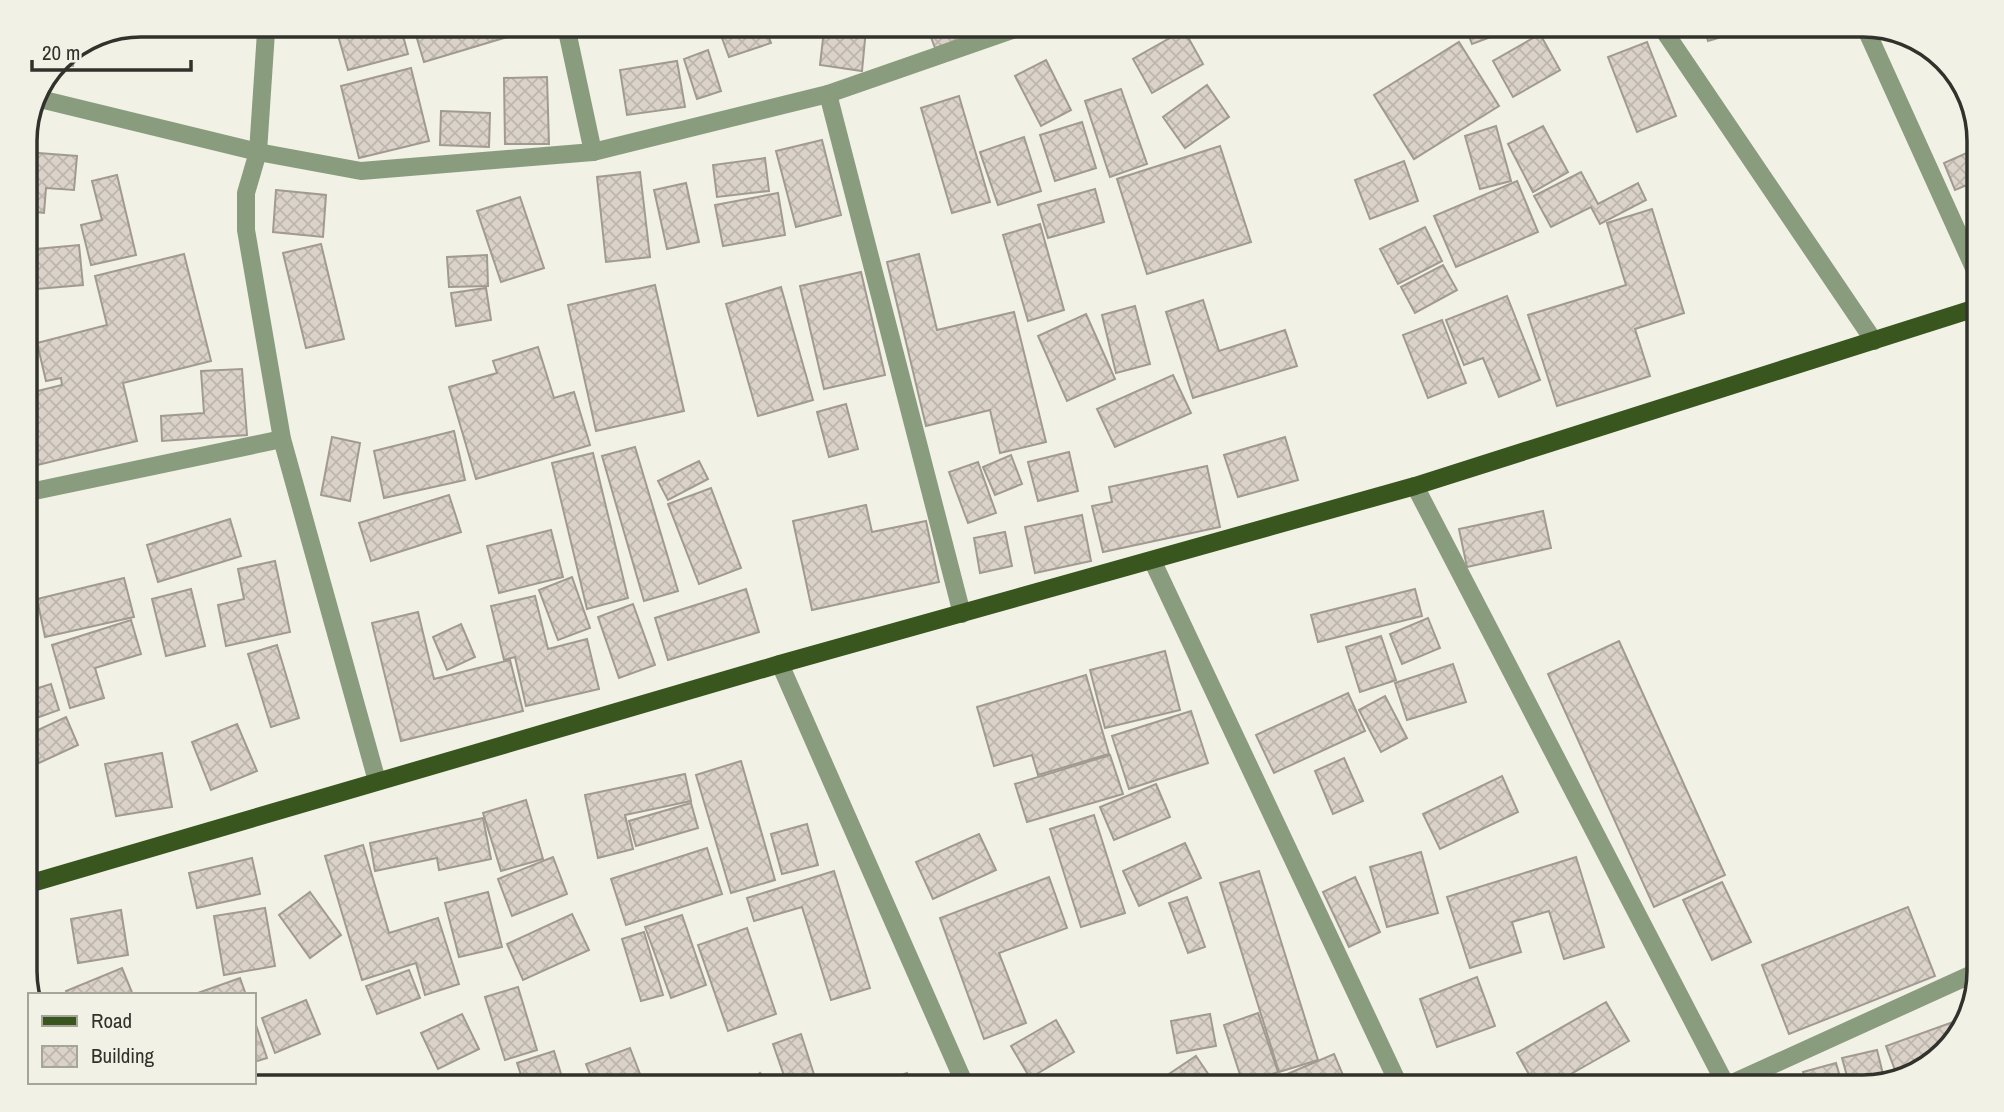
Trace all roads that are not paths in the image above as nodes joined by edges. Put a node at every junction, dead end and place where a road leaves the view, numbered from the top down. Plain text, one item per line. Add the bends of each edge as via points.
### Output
1 (266, 37) edge
2 (568, 37) edge
3 (992, 37) edge
4 (1667, 37) edge
5 (1870, 37) edge
6 (828, 94) junction
7 (45, 100) edge
8 (258, 152) junction
9 (593, 152) junction
10 (1967, 252) edge
11 (1967, 311) edge
12 (1874, 341) junction
13 (282, 439) junction
14 (1415, 486) junction
15 (37, 490) edge
16 (1153, 562) junction
17 (962, 614) junction
18 (780, 664) junction
19 (377, 781) junction
20 (37, 881) edge
21 (1967, 977) edge
22 (961, 1075) edge
23 (1394, 1075) edge
24 (1720, 1075) edge
25 (1752, 1075) edge

1 - 8 street
2 - 9 street
3 - 6 street
4 - 12 street
5 - 10 street
6 - 9 street
6 - 17 street
7 - 8 street
8 - 9 street via 361,170
8 - 13 street via 246,193 246,230
11 - 12 main road
12 - 14 main road
13 - 15 street
13 - 19 street
14 - 16 main road
14 - 24 street
16 - 17 main road
16 - 23 street
17 - 18 main road
18 - 19 main road
18 - 22 street
19 - 20 main road
21 - 25 street

